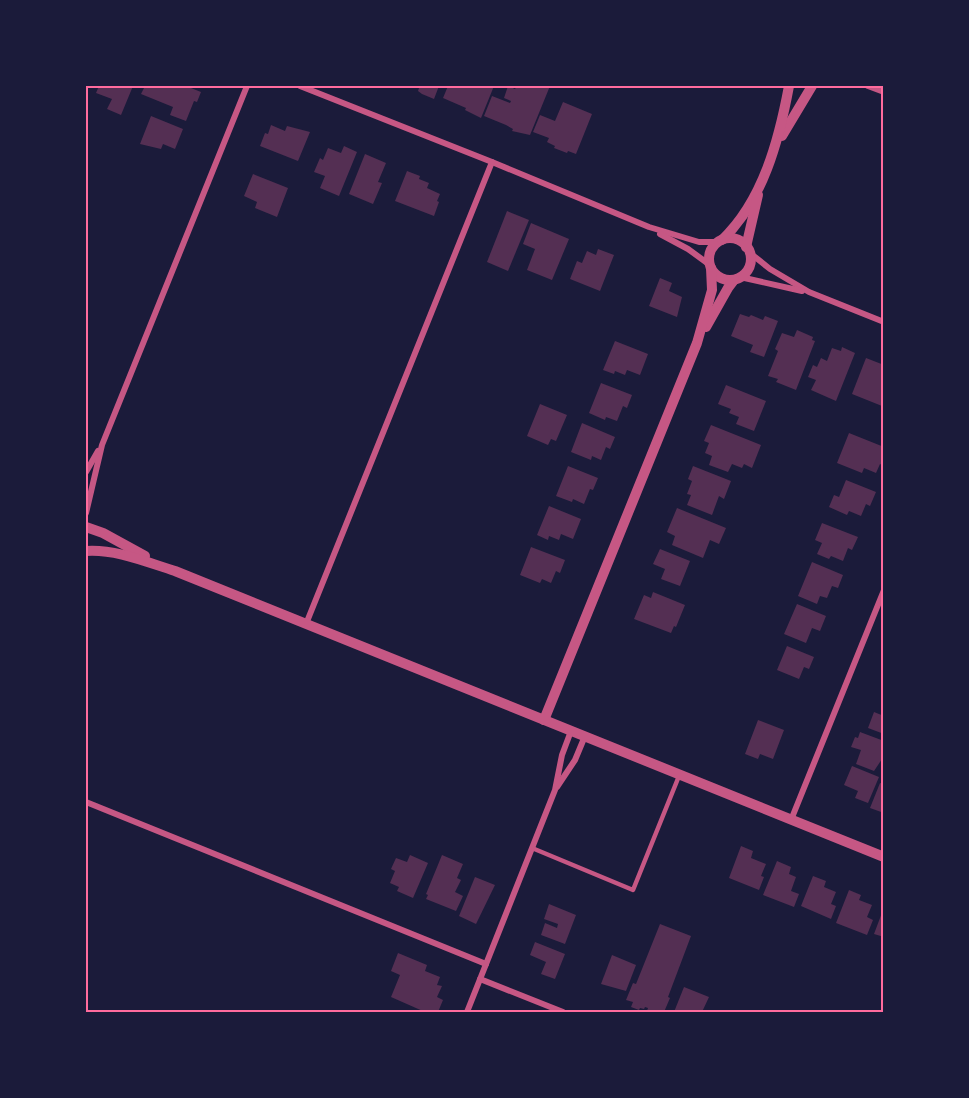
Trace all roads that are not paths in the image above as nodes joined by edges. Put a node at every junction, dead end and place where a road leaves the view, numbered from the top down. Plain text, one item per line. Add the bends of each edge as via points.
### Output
1 (247, 86) edge
2 (300, 86) edge
3 (789, 86) edge
4 (812, 86) edge
5 (868, 86) edge
6 (884, 92) edge
7 (777, 144) junction
8 (492, 162) junction
9 (761, 183) junction
10 (649, 227) junction
11 (720, 241) junction
12 (748, 250) junction
13 (710, 266) junction
14 (737, 278) junction
15 (809, 292) junction
16 (884, 322) edge
17 (697, 343) junction
18 (102, 446) junction
19 (86, 472) edge
20 (86, 513) edge
21 (86, 528) edge
22 (86, 537) edge
23 (86, 551) edge
24 (174, 571) junction
25 (884, 590) edge
26 (306, 624) junction
27 (544, 720) junction
28 (572, 731) junction
29 (585, 736) junction
30 (680, 775) junction
31 (555, 790) junction
32 (86, 802) edge
33 (791, 820) junction
34 (532, 848) junction
35 (884, 857) edge
36 (486, 964) junction
37 (480, 979) junction
38 (467, 1012) edge
39 (563, 1012) edge

1 - 18 street
2 - 8 street
3 - 7 street
4 - 7 street
5 - 6 street
7 - 9 street
8 - 10 street
8 - 26 street
9 - 11 street via 737,226
9 - 12 street
10 - 11 street via 699,242
10 - 13 street
11 - 12 street via 735,239
11 - 13 street via 711,252
12 - 14 street via 749,267
12 - 15 street via 770,269
13 - 14 street via 718,277
13 - 17 street via 712,290
14 - 15 street
14 - 17 street
15 - 16 street
17 - 27 street
18 - 19 street
18 - 20 street
21 - 22 street
21 - 24 street
23 - 24 street via 123,555
24 - 26 street
25 - 33 street
26 - 27 street
27 - 28 street
28 - 29 street
28 - 31 street
29 - 30 street
29 - 31 street
30 - 33 street
30 - 34 lane via 633,890
31 - 34 street
32 - 36 street
33 - 35 street
34 - 36 street
36 - 37 street
37 - 38 street
37 - 39 street

